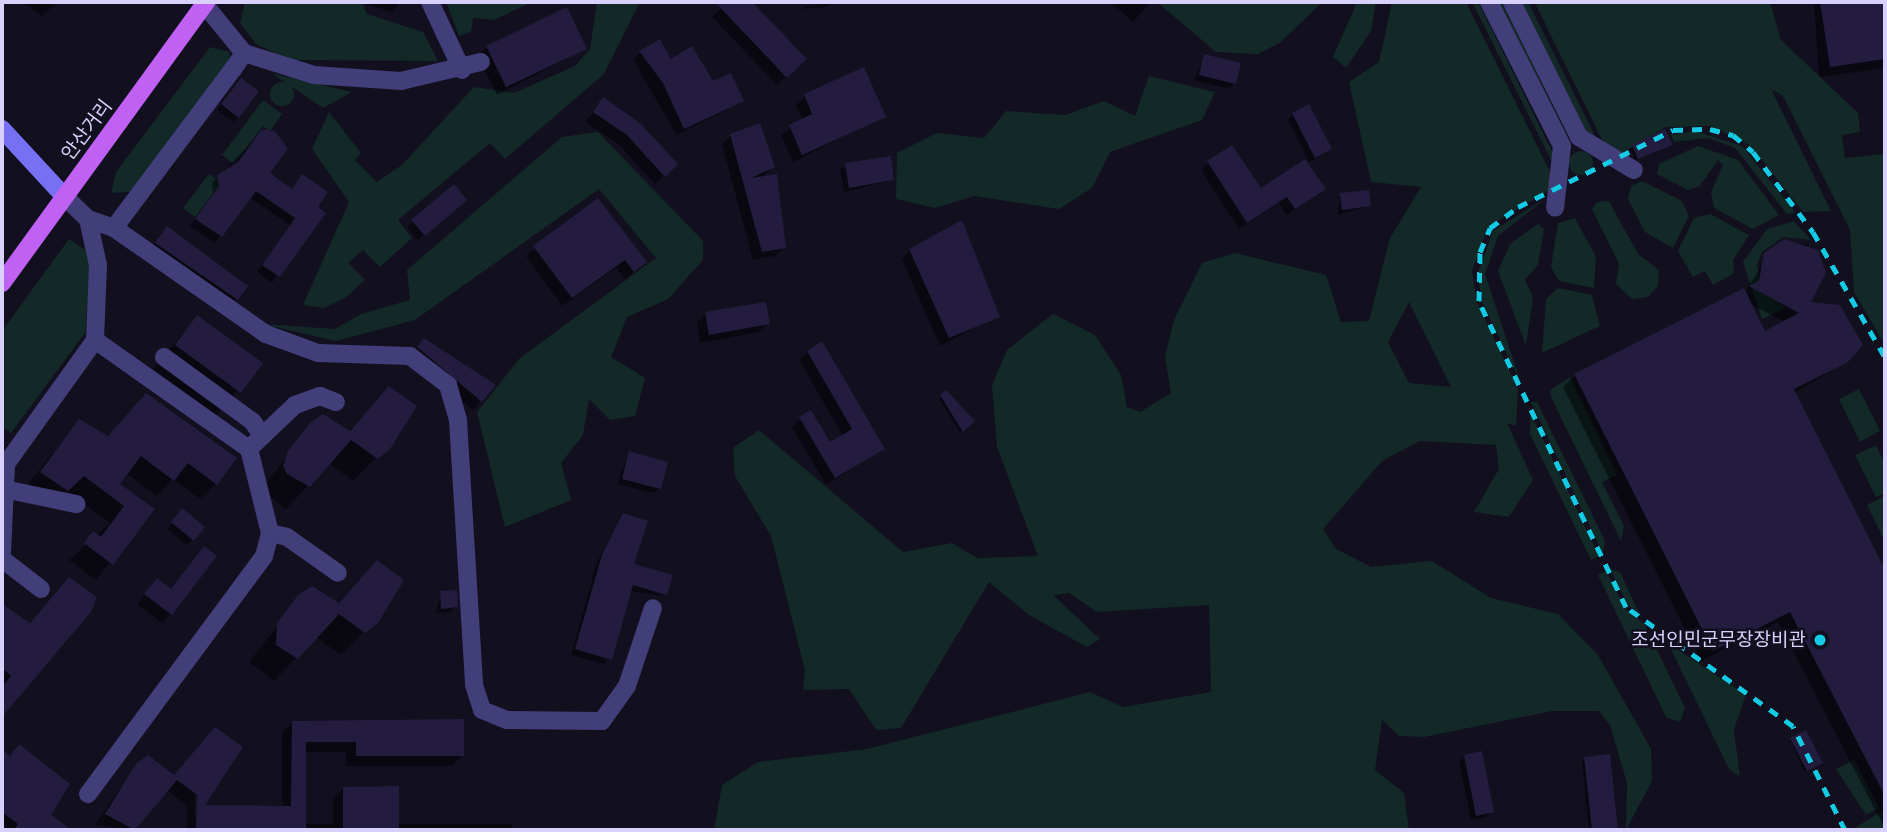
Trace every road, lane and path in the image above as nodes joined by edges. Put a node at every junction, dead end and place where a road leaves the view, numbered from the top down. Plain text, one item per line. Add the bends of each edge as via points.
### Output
1 (429, 2) edge
2 (1489, 2) edge
3 (1512, 2) edge
4 (205, 3) edge
5 (244, 53) junction
6 (481, 62) dead end
7 (462, 70) junction
8 (2, 129) edge
9 (1579, 137) junction
10 (1562, 146) junction
11 (1634, 170) dead end
12 (64, 196) junction
13 (1555, 208) dead end
14 (88, 219) junction
15 (114, 228) junction
16 (2, 283) edge
17 (95, 340) junction
18 (164, 357) dead end
19 (336, 402) dead end
20 (262, 436) junction
21 (249, 449) junction
22 (4, 489) junction
23 (76, 504) dead end
24 (270, 533) junction
25 (2, 553) edge
26 (2, 559) edge
27 (338, 573) dead end
28 (41, 589) dead end
29 (653, 608) dead end
30 (88, 794) dead end

1 - 7 street
2 - 10 street
3 - 9 street
4 - 5 street
4 - 12 main road, 안산거리
5 - 7 street via 339,77 401,81
5 - 15 street
6 - 7 street
8 - 12 street
9 - 10 street
9 - 11 street
10 - 13 street
12 - 14 street
12 - 16 main road, 안산거리
14 - 15 street
14 - 17 street via 98,265
15 - 29 street via 265,334 318,353 410,356 448,386 458,421 474,685 482,710 507,720 602,721 627,686
17 - 21 street
17 - 22 street via 13,448
18 - 20 street via 253,422
19 - 20 street via 320,396 295,405
20 - 21 street
21 - 24 street
22 - 23 street
22 - 25 street
24 - 27 street via 287,537
24 - 30 street via 264,556
26 - 28 street

